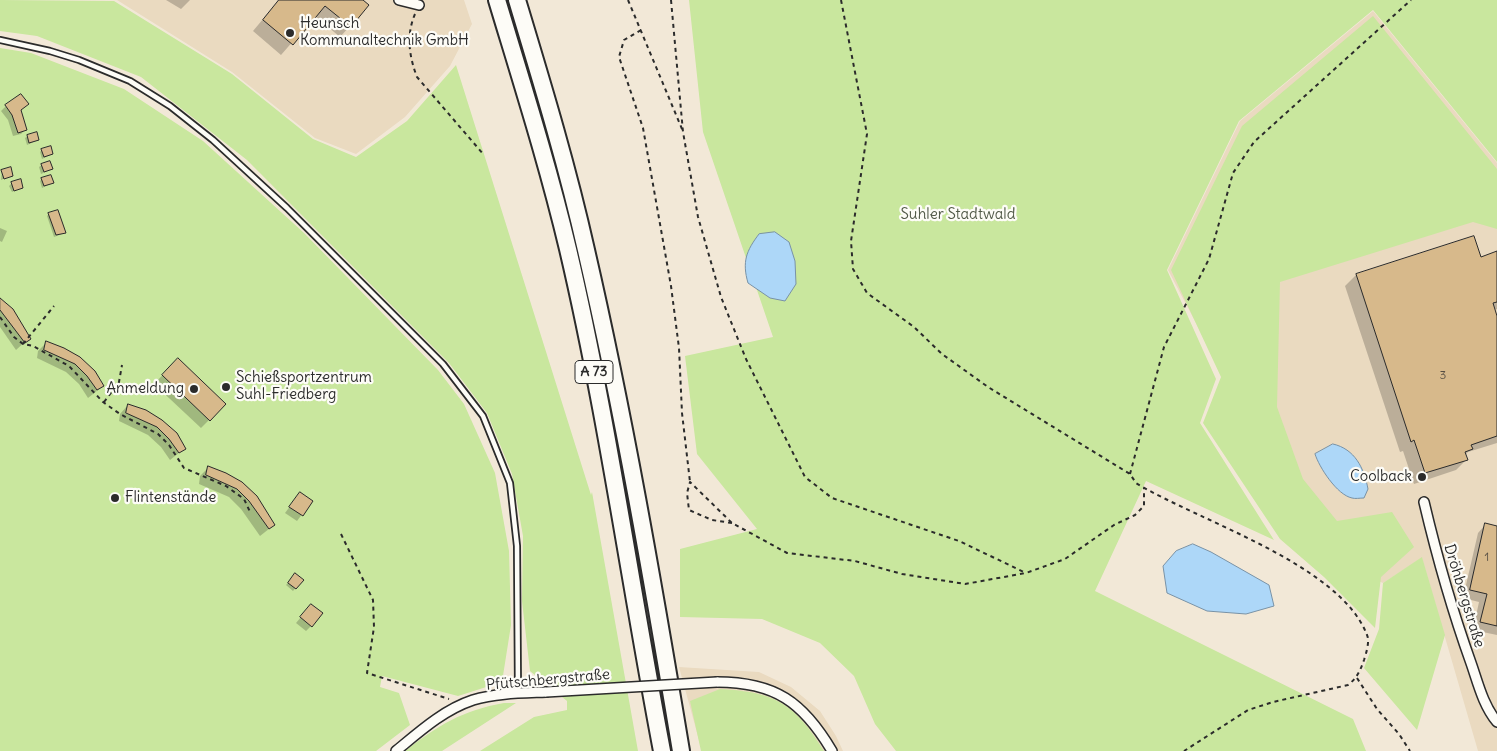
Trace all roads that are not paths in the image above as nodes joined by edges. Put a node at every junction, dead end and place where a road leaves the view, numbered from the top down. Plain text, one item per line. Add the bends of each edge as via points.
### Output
1 (398, 0) edge
2 (497, 0) edge
3 (517, 0) edge
4 (419, 4) road end
5 (0, 40) edge
6 (1424, 502) dead end
7 (518, 693) junction
8 (1497, 722) edge
9 (396, 751) edge
10 (662, 751) edge
11 (681, 751) edge
12 (832, 751) edge

1 - 4 street
2 - 10 highway, A 73 via 568,250 598,394
3 - 11 highway, A 73 via 550,109 586,248 619,403
5 - 7 lane via 79,60 130,81 170,106 213,140 287,208 443,364 483,416 510,483 517,546
6 - 8 street, Dröhbergstraße via 1461,636 1482,696
7 - 9 street, Pfütschbergstraße via 473,700 462,705 426,725
7 - 12 street, Pfütschbergstraße, bridge via 717,682 751,684 784,696 810,718

